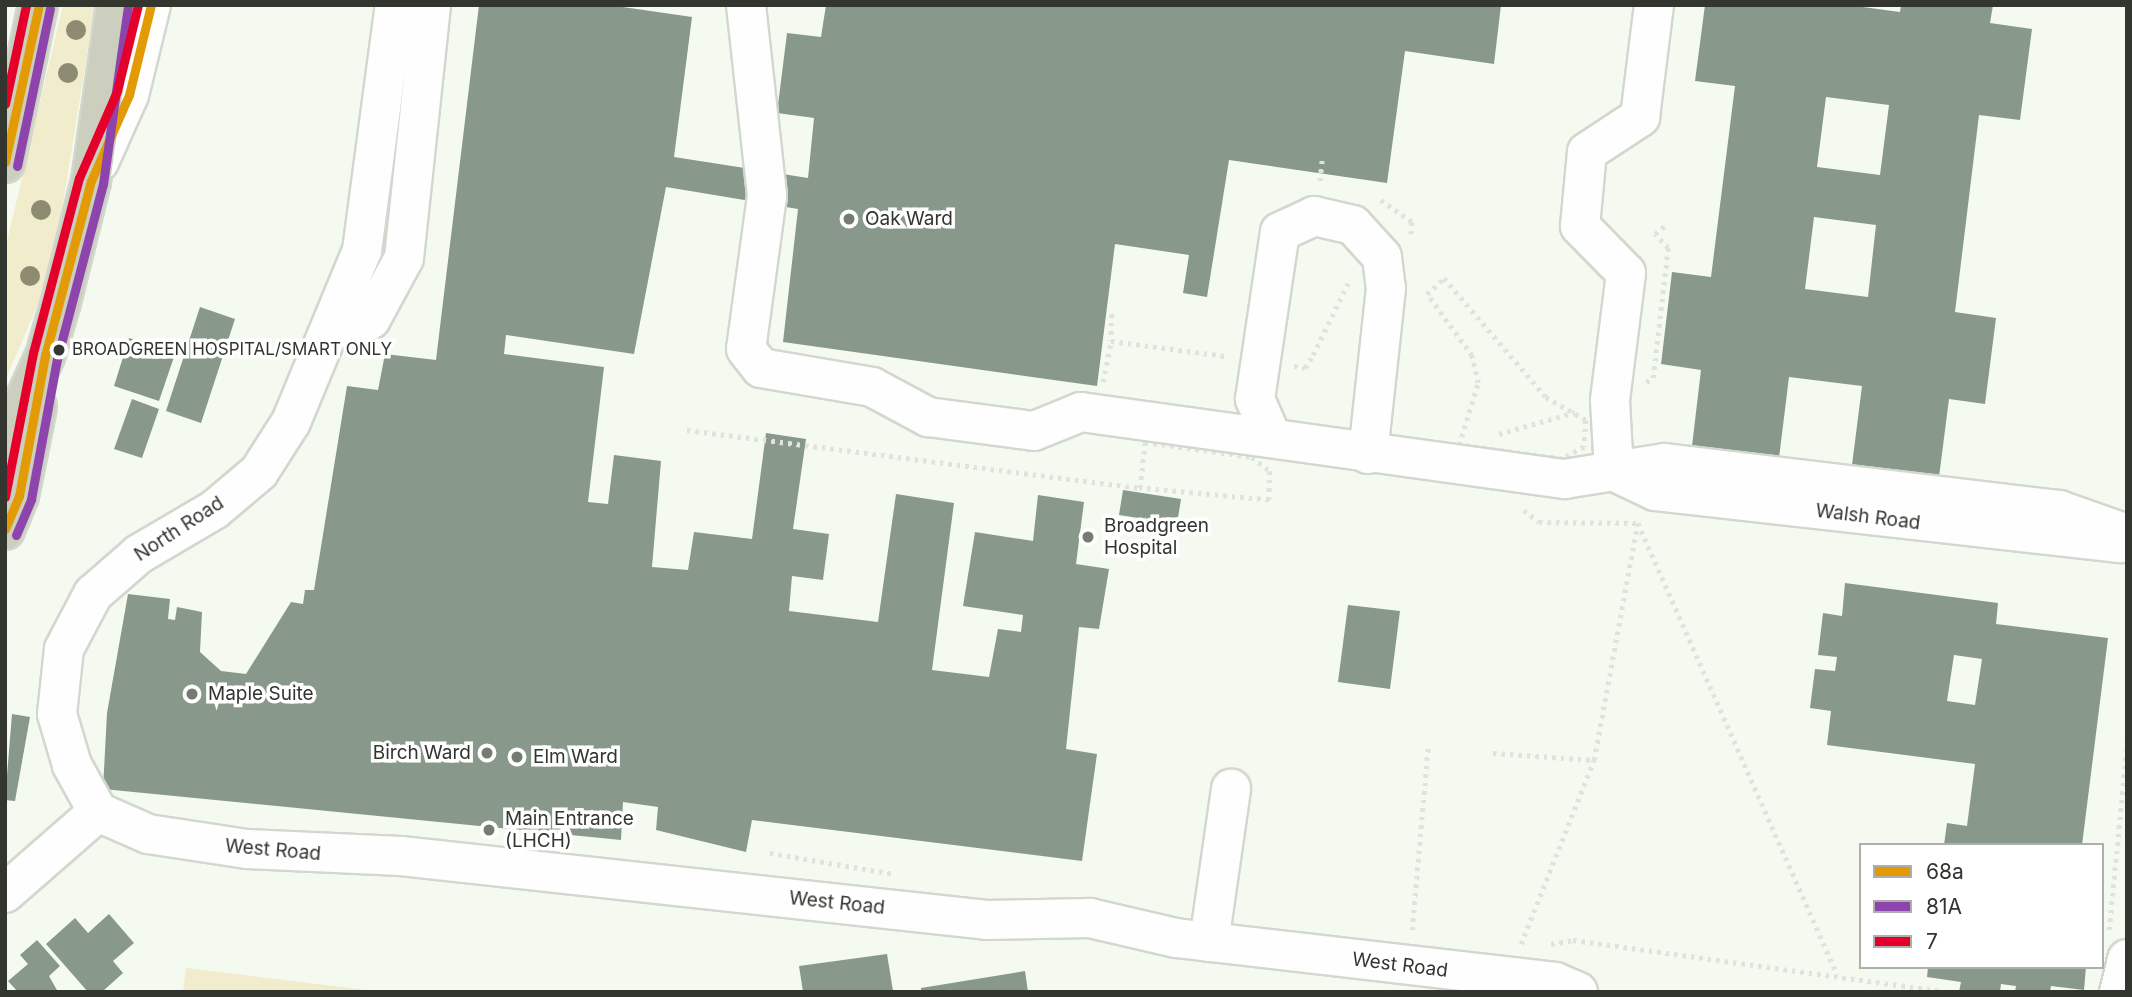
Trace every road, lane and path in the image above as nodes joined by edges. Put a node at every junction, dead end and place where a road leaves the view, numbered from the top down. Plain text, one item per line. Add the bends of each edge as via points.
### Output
1 (116, 5) edge
2 (151, 5) edge
3 (395, 5) edge
4 (431, 5) edge
5 (747, 5) edge
6 (1654, 5) edge
7 (38, 8) edge
8 (5, 163) edge
9 (91, 180) junction
10 (1356, 275) dead end
11 (1112, 314) dead end
12 (333, 322) junction
13 (1111, 341) junction
14 (45, 356) junction
15 (1305, 368) dead end
16 (1229, 370) dead end
17 (1100, 397) dead end
18 (1576, 412) junction
19 (687, 430) dead end
20 (1272, 438) junction
21 (5, 443) edge
22 (1459, 445) junction
23 (1368, 454) junction
24 (1614, 472) junction
25 (1140, 488) junction
26 (1640, 515) dead end
27 (1539, 522) dead end
28 (1637, 523) junction
29 (5, 530) edge
30 (2127, 534) edge
31 (2127, 543) edge
32 (2127, 742) edge
33 (1428, 746) dead end
34 (1493, 753) dead end
35 (1594, 760) junction
36 (1231, 789) dead end
37 (98, 811) junction
38 (5, 893) edge
39 (1209, 942) junction
40 (1412, 944) dead end
41 (1544, 949) dead end
42 (1531, 952) dead end
43 (2117, 952) edge
44 (1837, 975) junction
45 (1578, 992) edge
46 (1947, 992) edge
47 (2119, 992) edge

1 - 9 highway
2 - 9 lane via 129,95
3 - 12 lane, North Road via 362,251
4 - 12 lane via 404,258 371,319 355,328
5 - 20 lane via 767,197 746,349 761,368 872,387 928,417 1034,431 1081,412
6 - 24 lane via 1640,117 1587,152 1580,226 1626,274 1610,400
7 - 8 highway
9 - 14 highway
10 - 15 path
11 - 13 path
12 - 37 lane, North Road via 291,422 259,472 214,510 139,554 93,594 64,649 57,714 72,765
13 - 16 path via 1231,356
13 - 17 path
14 - 21 highway
14 - 29 highway via 19,496
18 - 22 path
18 - 22 path via 1586,420 1584,447 1562,458
18 - 22 path via 1546,397 1444,278 1427,294 1472,356 1478,383
19 - 25 path
20 - 23 lane
20 - 23 lane via 1255,399 1280,232 1314,216 1353,225 1382,257 1386,288
23 - 24 lane via 1565,479
24 - 30 lane via 1664,463 2032,506
24 - 31 lane, Walsh Road via 1655,491 2077,542
25 - 25 path via 1269,500 1270,471 1252,457 1145,442
26 - 28 path
27 - 28 path
28 - 35 path
28 - 44 path
32 - 43 path
33 - 40 path
34 - 35 path
35 - 42 path via 1517,954
36 - 39 lane
37 - 38 lane
37 - 39 lane, West Road via 148,834 247,849 401,856 987,920 1090,918
39 - 45 lane, West Road via 1555,982
41 - 44 path via 1573,940
43 - 47 lane
44 - 46 path

